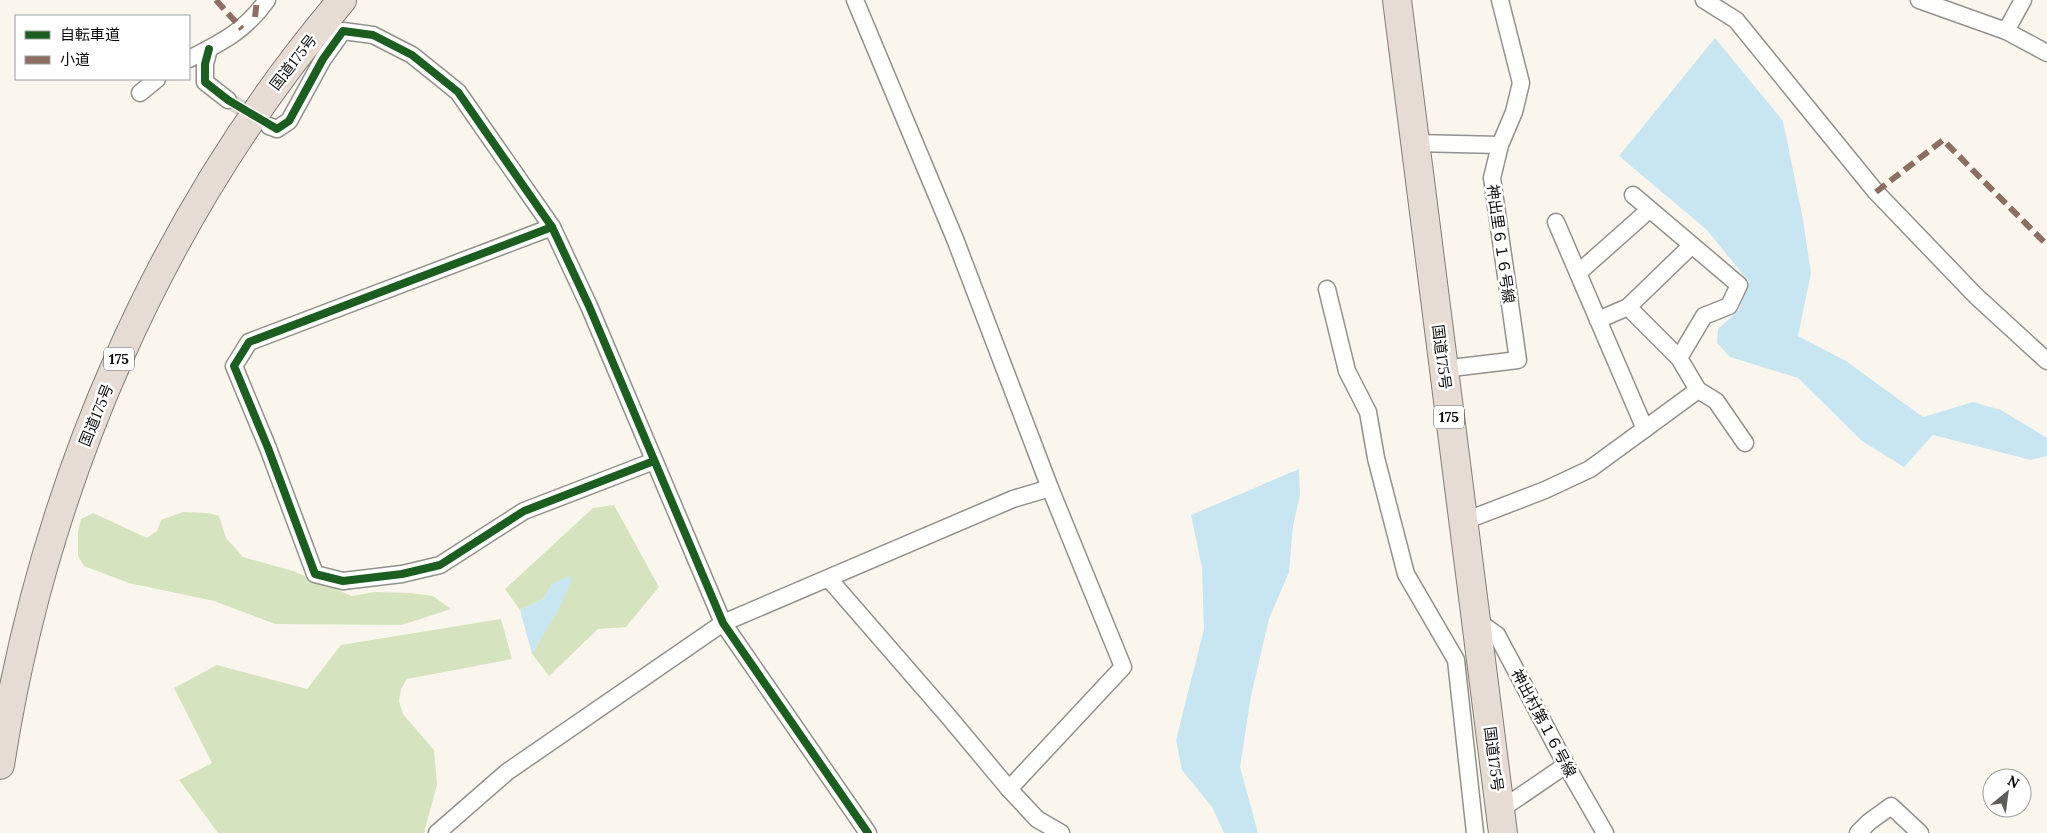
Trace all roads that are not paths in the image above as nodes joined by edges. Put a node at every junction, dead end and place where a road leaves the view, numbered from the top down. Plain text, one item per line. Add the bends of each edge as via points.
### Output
1 (267, 0) edge
2 (855, 0) edge
3 (1397, 0) edge
4 (1500, 0) edge
5 (1704, 0) edge
6 (1919, 0) edge
7 (2023, 0) edge
8 (338, 15) edge
9 (2006, 31) junction
10 (209, 49) junction
11 (2047, 53) edge
12 (190, 58) edge
13 (156, 80) edge
14 (140, 93) dead end
15 (228, 100) tunnel mouth
16 (269, 126) dead end
17 (1415, 144) junction
18 (1500, 145) junction
19 (1633, 196) dead end
20 (1649, 210) junction
21 (1556, 222) dead end
22 (552, 227) junction
23 (1692, 246) junction
24 (1578, 273) junction
25 (1327, 289) dead end
26 (1628, 307) junction
27 (1598, 320) junction
28 (1679, 358) junction
29 (2047, 361) edge
30 (1443, 369) junction
31 (1698, 390) junction
32 (1645, 429) junction
33 (1746, 443) dead end
34 (654, 461) junction
35 (1050, 488) junction
36 (1462, 522) junction
37 (829, 579) junction
38 (1476, 620) junction
39 (723, 623) junction
40 (1566, 765) junction
41 (0, 766) edge
42 (1009, 789) junction
43 (1502, 822) edge
44 (438, 833) edge
45 (868, 833) edge
46 (1061, 833) edge
47 (1476, 833) edge
48 (1605, 833) edge
49 (1858, 833) edge
50 (1920, 833) edge

1 - 10 street via 242,29
2 - 35 street via 955,239
3 - 17 highway, 国道175号 / 175
4 - 18 street, 神出里６１６号線 via 1521,83 1514,112
5 - 29 street via 1736,20 1876,192 1976,296
6 - 9 street
7 - 9 street
8 - 16 street via 323,59 289,121 277,130
8 - 22 street via 412,55 458,92
8 - 41 highway, 国道175号 / 175 via 269,92 215,175 177,240 116,366 80,453 48,546 25,634
9 - 11 street
10 - 12 street
10 - 15 street via 205,82
13 - 14 street
17 - 18 street
17 - 30 highway, 国道175号 / 175
18 - 30 street, 神出里６１６号線 via 1492,178 1518,360
19 - 20 street
20 - 23 street
20 - 24 street
21 - 24 street
22 - 34 street
22 - 34 street via 249,342 234,366 315,574 343,581 402,574 440,565 524,511
23 - 26 street
23 - 28 street via 1739,286 1728,306 1704,316
24 - 27 street
25 - 47 street via 1347,371 1368,412 1376,458 1406,574 1456,660
26 - 27 street
26 - 28 street
27 - 32 street
28 - 31 street
30 - 36 highway, 国道175号 / 175
31 - 32 street
31 - 33 street via 1716,402
32 - 36 street via 1590,469
34 - 39 street
35 - 37 street via 1013,499
35 - 42 street via 1123,667
36 - 38 highway, 国道175号 / 175
37 - 39 street
37 - 42 street
38 - 40 street, 神出村第１６号線 via 1497,635
38 - 43 highway, 国道175号 / 175
39 - 44 street via 507,772
39 - 45 street
40 - 43 street
40 - 48 street, 神出村第１６号線
42 - 46 street via 1037,819
49 - 50 street via 1892,806

